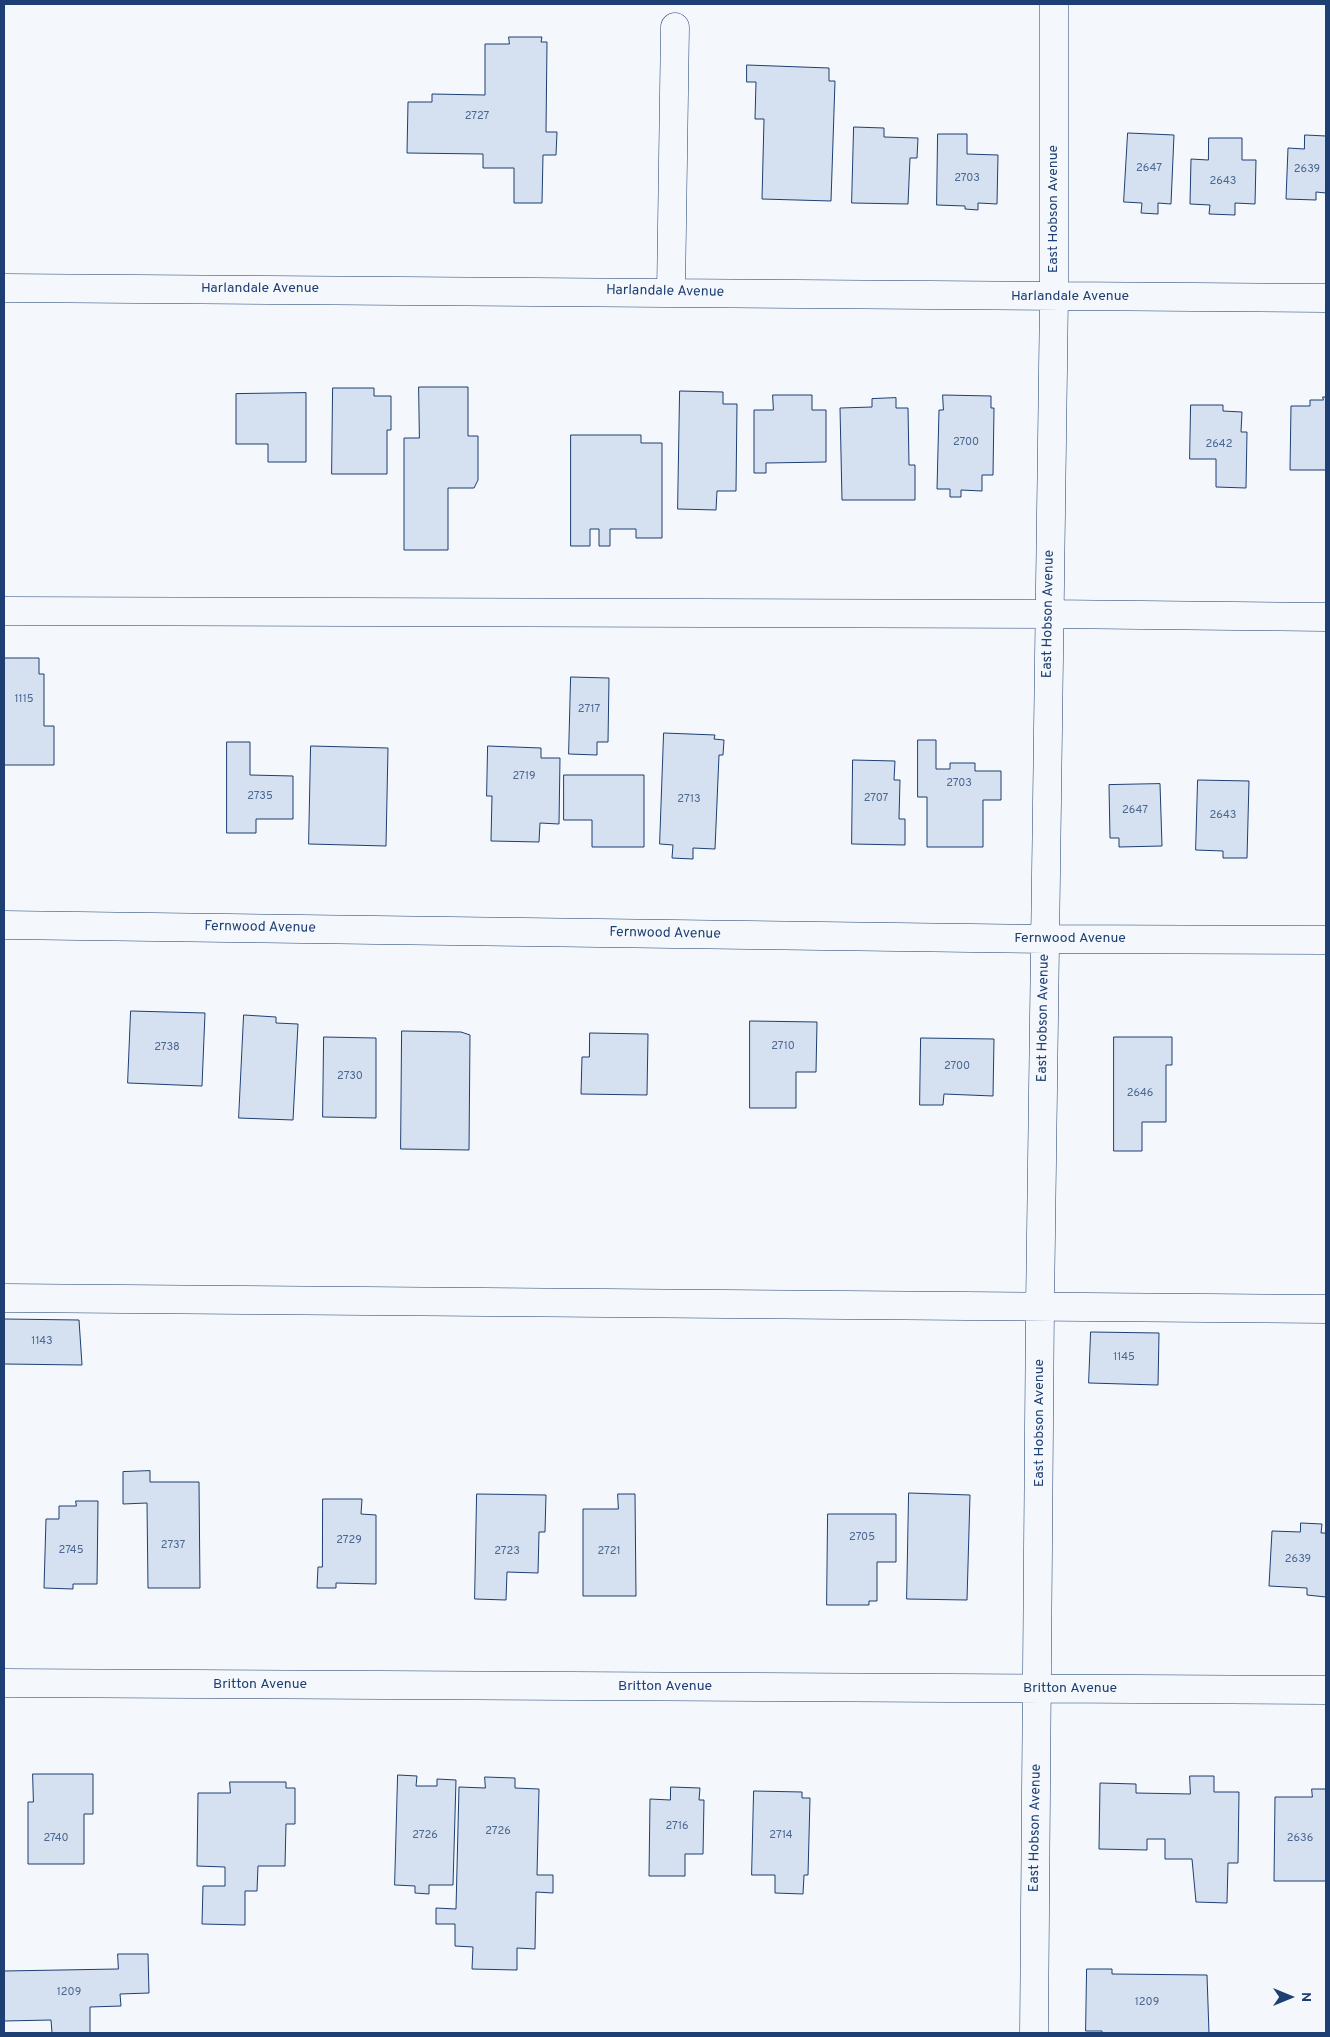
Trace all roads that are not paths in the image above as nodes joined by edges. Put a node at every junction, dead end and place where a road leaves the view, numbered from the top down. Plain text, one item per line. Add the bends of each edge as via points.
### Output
1 (1054, 4) edge
2 (675, 27) dead end
3 (4, 288) edge
4 (671, 292) junction
5 (1054, 297) junction
6 (1326, 298) edge
7 (4, 611) edge
8 (1049, 614) junction
9 (1326, 617) edge
10 (4, 925) edge
11 (1045, 939) junction
12 (1326, 940) edge
13 (4, 1298) edge
14 (1040, 1306) junction
15 (1326, 1309) edge
16 (4, 1683) edge
17 (1038, 1689) junction
18 (1326, 1690) edge
19 (1034, 2033) edge

1 - 5 street, East Hobson Avenue
2 - 4 street
3 - 4 street, Harlandale Avenue
4 - 5 street, Harlandale Avenue
5 - 6 street, Harlandale Avenue
5 - 8 street, East Hobson Avenue
7 - 8 street
8 - 9 street
8 - 11 street, East Hobson Avenue
10 - 11 street, Fernwood Avenue
11 - 12 street, Fernwood Avenue
11 - 14 street, East Hobson Avenue
13 - 14 street
14 - 15 street
14 - 17 street, East Hobson Avenue
16 - 17 street, Britton Avenue
17 - 18 street, Britton Avenue
17 - 19 street, East Hobson Avenue

